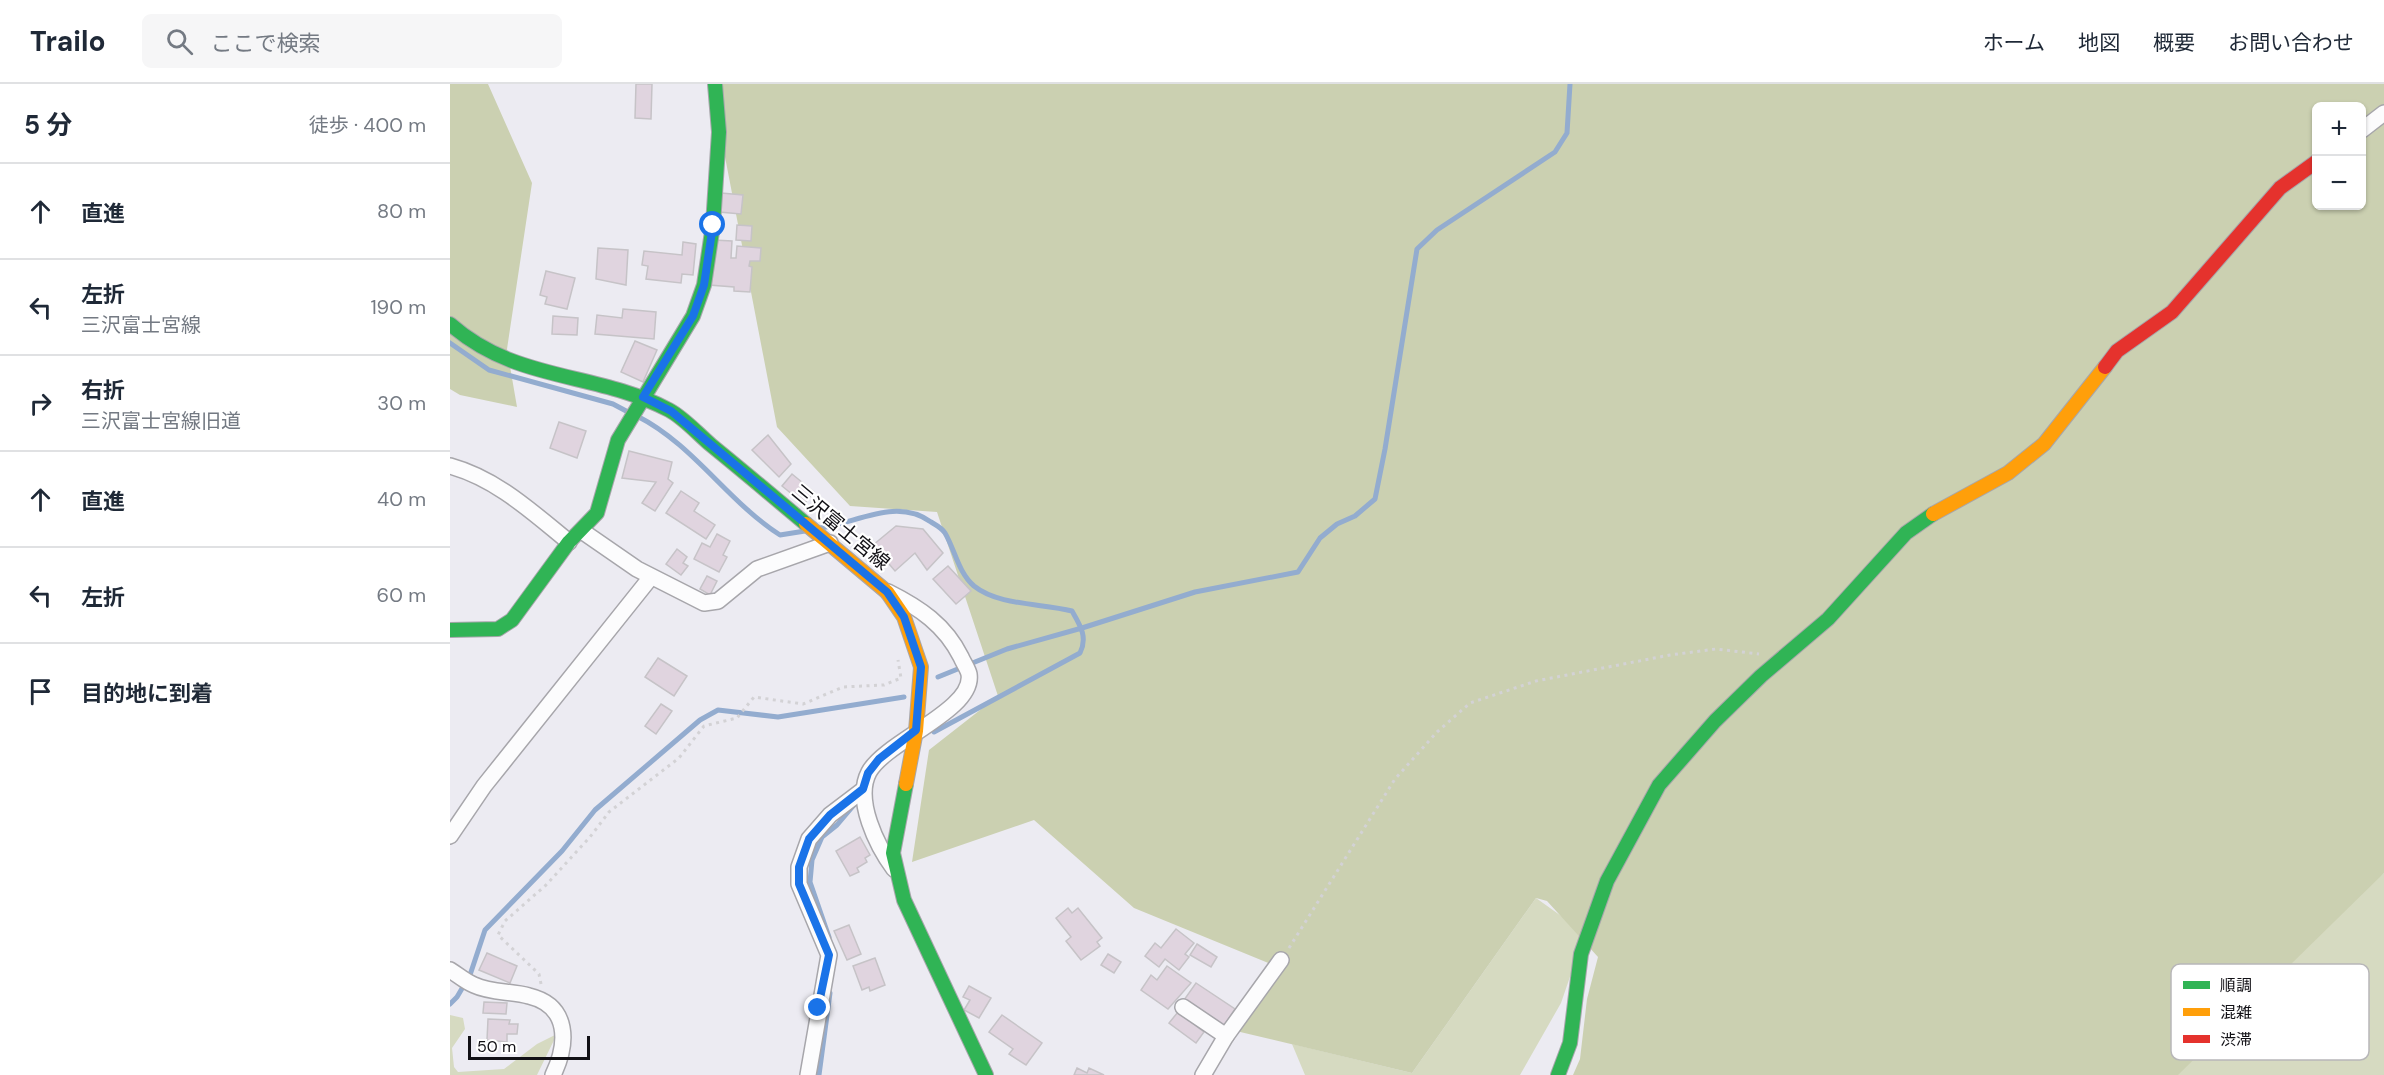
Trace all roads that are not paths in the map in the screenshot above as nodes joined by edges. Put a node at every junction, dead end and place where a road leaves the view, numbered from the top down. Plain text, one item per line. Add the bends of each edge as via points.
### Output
1 (715, 84) edge
2 (2384, 113) edge
3 (2366, 126) edge
4 (2312, 165) edge
5 (450, 324) edge
6 (641, 400) junction
7 (450, 466) edge
8 (582, 531) junction
9 (827, 541) junction
10 (569, 542) junction
11 (651, 577) junction
12 (887, 592) junction
13 (450, 630) edge
14 (916, 730) junction
15 (863, 789) junction
16 (450, 836) edge
17 (896, 872) junction
18 (1281, 960) road end
19 (450, 970) edge
20 (1183, 1007) dead end
21 (1226, 1036) junction
22 (553, 1075) edge
23 (808, 1075) edge
24 (986, 1075) edge
25 (1203, 1075) edge
26 (1558, 1075) edge

1 - 6 street via 719,132 713,225 704,285 693,316
2 - 3 street
4 - 26 street via 2280,188 2172,312 2117,351 2044,444 2008,473 1906,533 1828,619 1715,721 1659,785 1607,881 1581,954 1570,1043
5 - 6 street, 三沢富士宮線 via 466,339 497,357
6 - 8 street via 613,450 597,513
6 - 9 street, 三沢富士宮線 via 671,411
7 - 10 street via 478,475 505,491
8 - 10 street
8 - 11 street
9 - 11 street via 757,569 718,601 704,603
9 - 12 street, 三沢富士宮線
10 - 13 street via 512,620 498,630
11 - 16 street via 484,786
12 - 14 street, 三沢富士宮線 via 904,617 921,667
12 - 14 street via 922,610 938,624 969,674 966,693
14 - 15 street via 879,759 868,773
14 - 17 street, 三沢富士宮線 via 893,853
15 - 17 street via 870,826
15 - 23 street via 830,815 809,839 799,867 799,884 829,955
17 - 24 street, 三沢富士宮線 via 904,900
18 - 21 street
19 - 22 street via 474,986 531,996 552,1008 564,1036 563,1052
20 - 21 street
21 - 25 street

